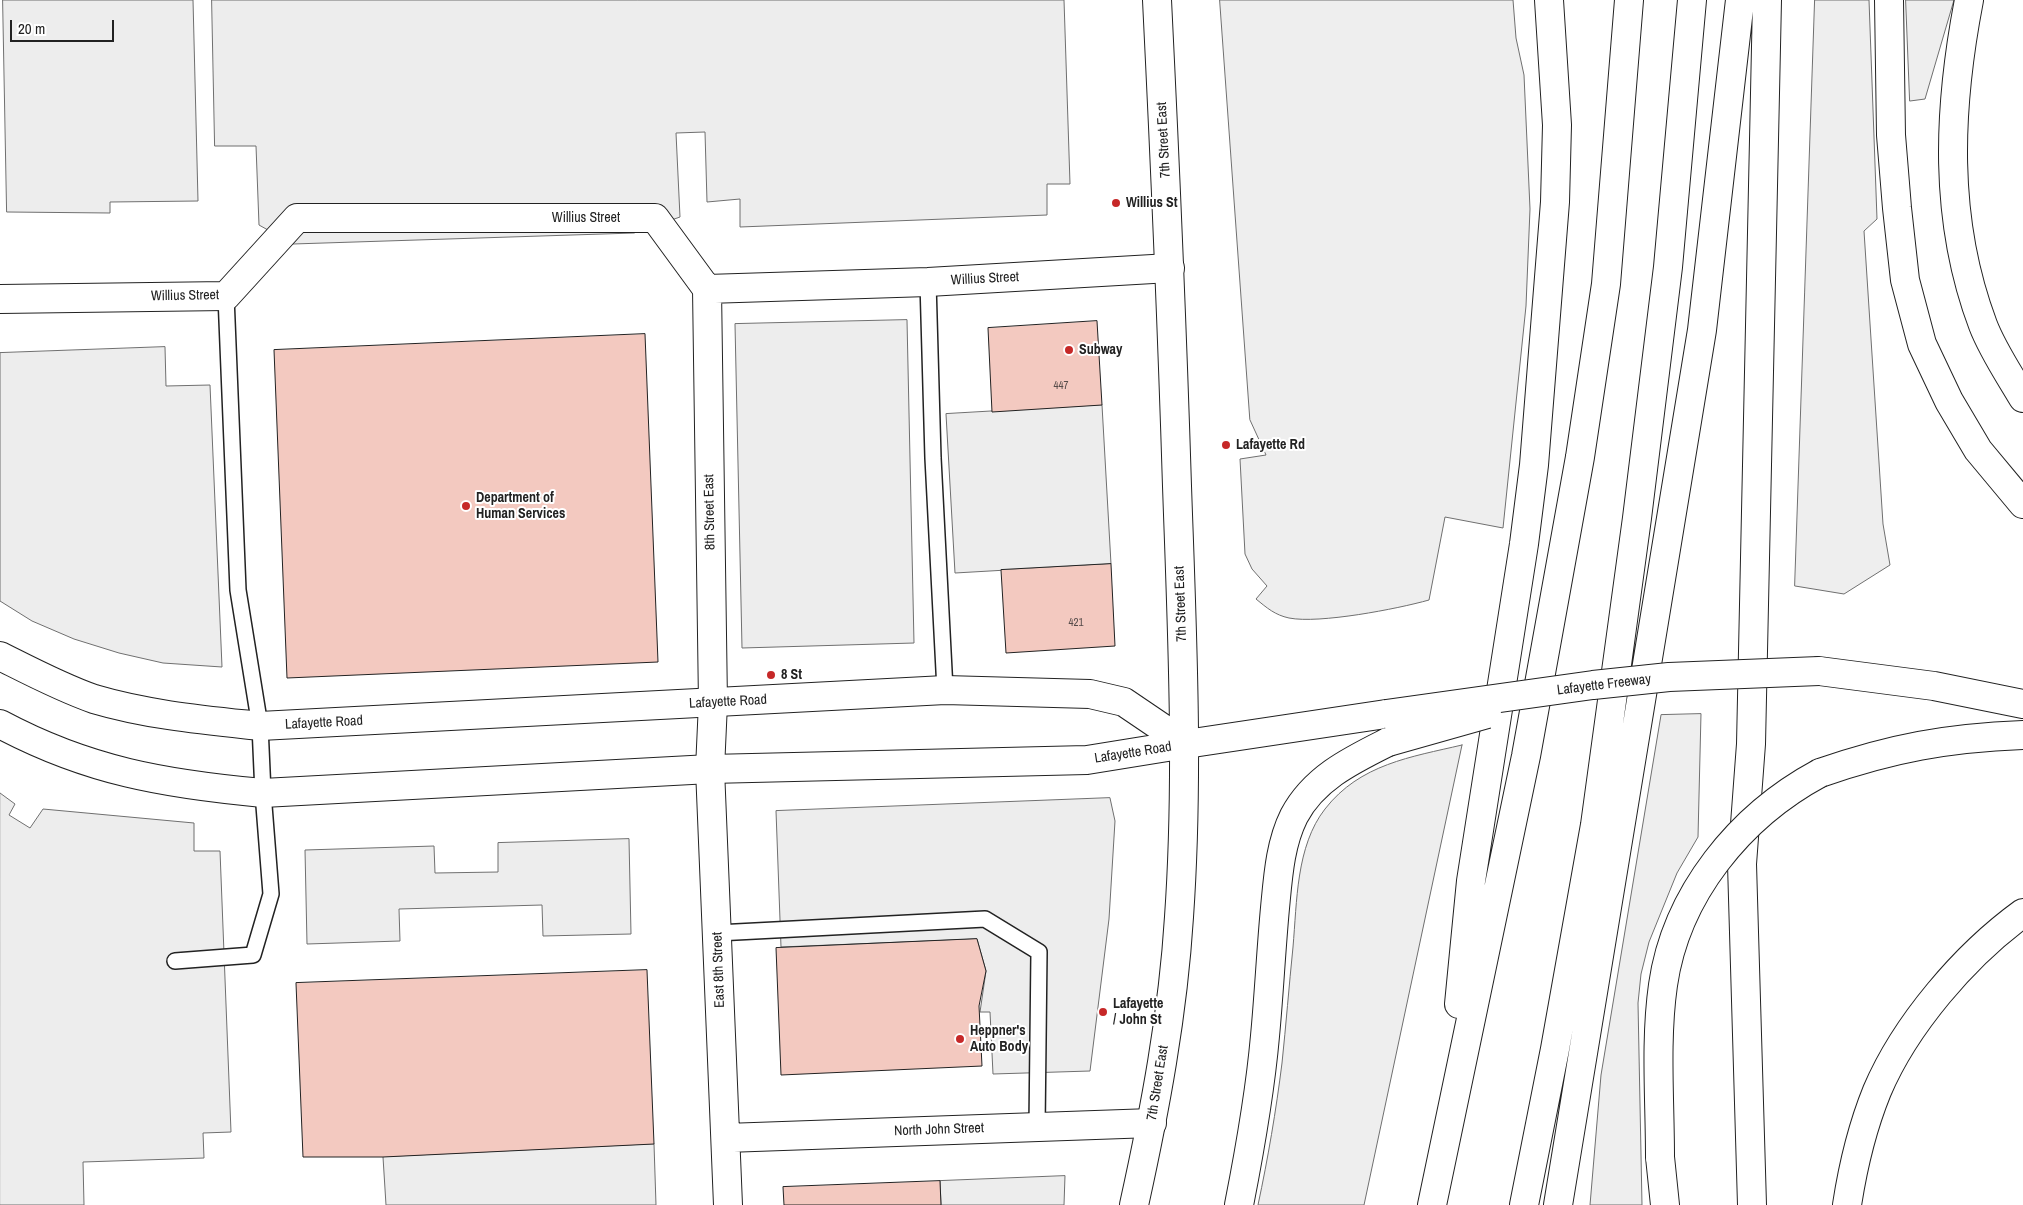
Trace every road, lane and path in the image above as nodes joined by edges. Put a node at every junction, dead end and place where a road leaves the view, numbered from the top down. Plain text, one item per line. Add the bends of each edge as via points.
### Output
1 (1157, 0) edge
2 (1549, 0) edge
3 (1629, 0) edge
4 (1692, 0) edge
5 (1740, 0) edge
6 (1767, 0) edge
7 (1889, 0) edge
8 (1969, 0) edge
9 (1170, 268) junction
10 (928, 282) junction
11 (707, 289) junction
12 (226, 296) junction
13 (0, 299) edge
14 (2023, 398) edge
15 (2023, 504) edge
16 (0, 656) edge
17 (1593, 685) junction
18 (945, 690) junction
19 (713, 703) junction
20 (2023, 704) edge
21 (0, 724) edge
22 (260, 726) junction
23 (712, 735) joint
24 (2023, 735) edge
25 (1186, 744) junction
26 (710, 769) junction
27 (262, 793) junction
28 (2023, 913) edge
29 (717, 933) junction
30 (175, 961) dead end
31 (1152, 1123) junction
32 (1037, 1127) junction
33 (726, 1138) junction
34 (1446, 1145) junction
35 (728, 1205) edge
36 (1134, 1205) edge
37 (1239, 1205) edge
38 (1432, 1205) edge
39 (1524, 1205) edge
40 (1558, 1205) edge
41 (1665, 1205) edge
42 (1752, 1205) edge
43 (1846, 1205) edge

1 - 9 main road, 7th Street East
2 - 34 main road via 1557,125 1555,202 1534,465 1471,881
3 - 34 main road via 1606,284 1580,457 1526,756
4 - 39 main road via 1668,267 1595,825 1556,1050
5 - 40 main road via 1702,330
6 - 42 main road via 1751,744 1742,864
7 - 15 main road via 1891,135 1897,208 1905,280 1922,344 1949,401 1978,450
8 - 14 main road via 1955,95 1951,157 1958,230 1983,325 1994,351
9 - 10 main road, Willius Street
9 - 25 main road, 7th Street East
10 - 11 main road, Willius Street
10 - 18 lane
11 - 12 main road, Willius Street via 656,218 298,218
11 - 19 main road, 8th Street East
12 - 13 main road, Willius Street
12 - 22 lane via 238,590
16 - 22 main road, Lafayette Road via 93,698 148,713
17 - 20 main road, Lafayette Freeway, bridge via 1678,676 1819,671 1934,686
17 - 25 main road, Lafayette Freeway, bridge
17 - 37 main road, bridge via 1388,742 1344,764 1312,790 1294,816 1283,845 1265,1038
18 - 19 main road, Lafayette Road
18 - 25 main road, Lafayette Road via 1090,694 1124,702
19 - 22 main road, Lafayette Road
19 - 23 main road, 8th Street East
21 - 27 main road, Lafayette Road via 76,759 137,777
22 - 27 lane
23 - 26 main road, East 8th Street
24 - 41 main road, bridge via 1918,744 1872,755 1820,773 1793,788 1734,838 1709,870 1686,908 1673,942 1663,985 1659,1037 1660,1157
25 - 26 main road, Lafayette Road via 1087,760
25 - 31 main road, 7th Street East via 1179,918
26 - 27 main road, Lafayette Road
26 - 29 main road, East 8th Street
27 - 30 lane via 271,894 253,955
28 - 43 main road via 1960,969 1899,1050 1878,1090 1860,1138
29 - 32 lane via 985,919 1039,952
29 - 33 main road, East 8th Street
31 - 32 main road, North John Street
31 - 36 main road, 7th Street East
32 - 33 main road, North John Street
33 - 35 main road, East 8th Street
34 - 38 main road

